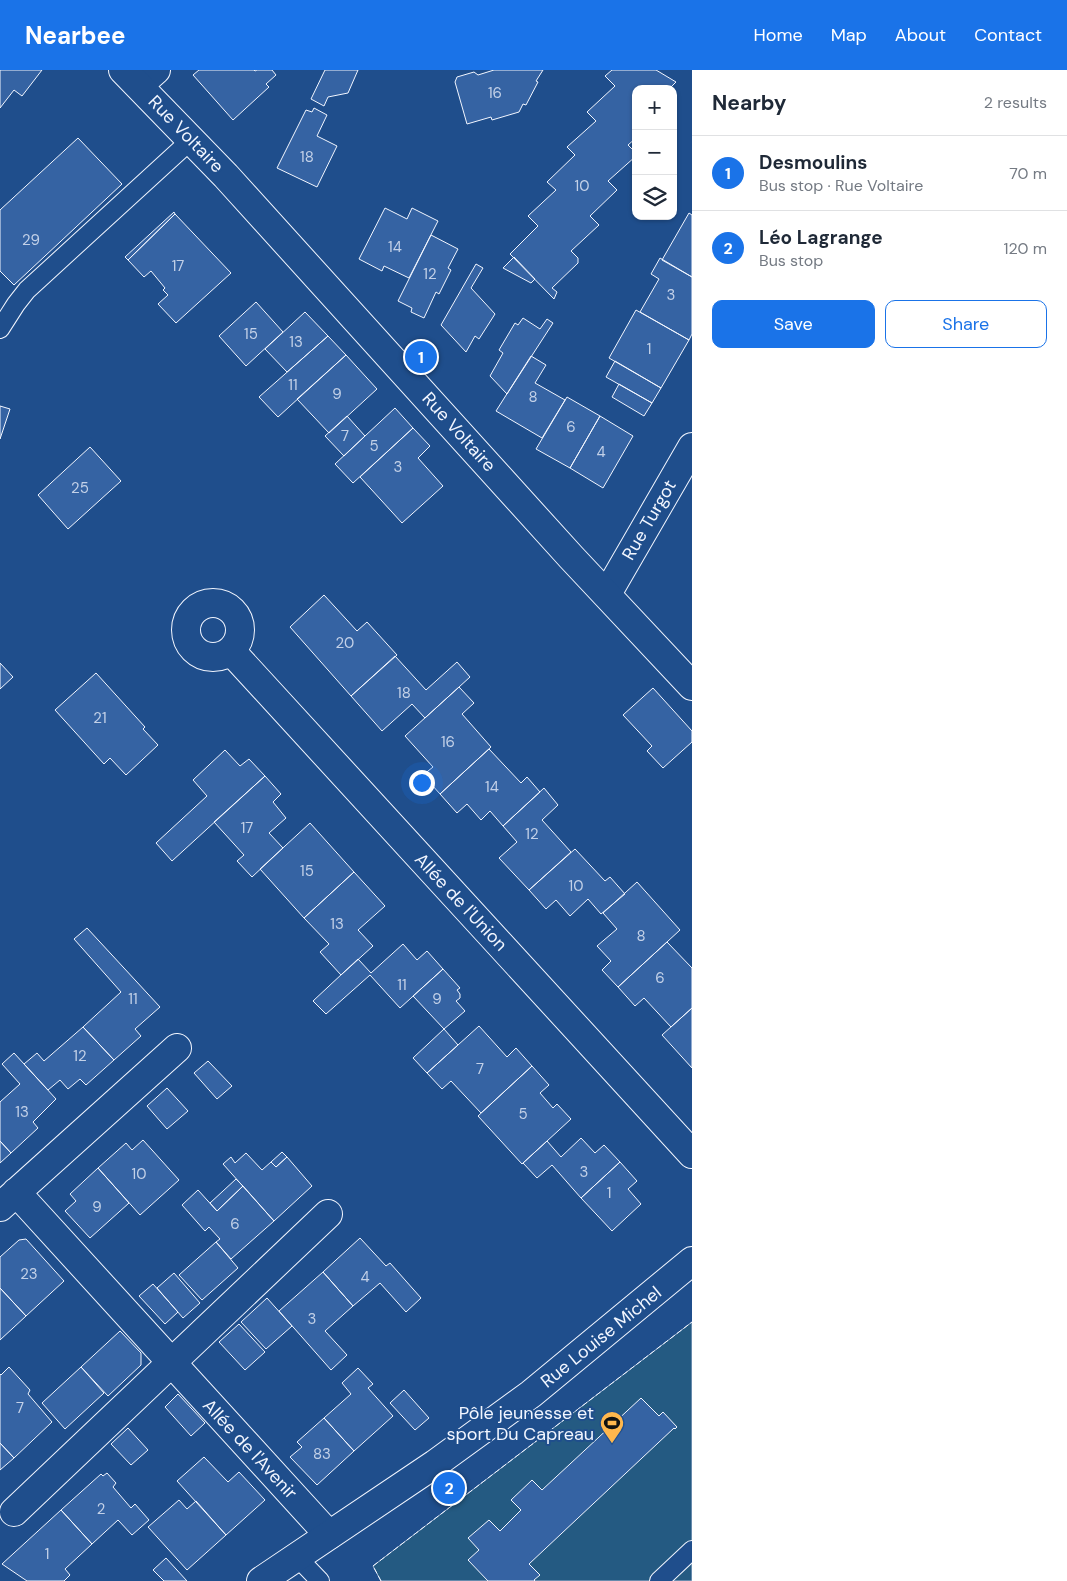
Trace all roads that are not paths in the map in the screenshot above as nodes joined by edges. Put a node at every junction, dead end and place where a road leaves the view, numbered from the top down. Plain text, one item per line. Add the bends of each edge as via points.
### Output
1 (139, 75) edge
2 (191, 140) junction
3 (0, 329) edge
4 (692, 446) edge
5 (607, 594) junction
6 (230, 651) dead end
7 (692, 686) edge
8 (177, 1048) dead end
9 (692, 1154) edge
10 (8, 1200) edge
11 (328, 1214) dead end
12 (692, 1261) edge
13 (171, 1363) junction
14 (14, 1512) dead end
15 (329, 1535) junction
16 (692, 1550) edge
17 (297, 1557) junction
18 (262, 1581) edge
19 (320, 1581) edge
20 (659, 1581) edge

1 - 2 street, Rue Voltaire
2 - 3 lane via 27,290
2 - 5 street, Rue Voltaire
4 - 5 street, Rue Turgot
5 - 7 street, Rue Voltaire
6 - 9 street, Allée de l'Union
8 - 10 street, Allée de l'Avenir
10 - 13 street, Allée de l'Avenir
11 - 13 street
12 - 15 street, Rue Louise Michel via 531,1394
13 - 14 street
13 - 15 street, Allée de l'Avenir
15 - 17 street, Rue Louise Michel
16 - 20 lane
17 - 18 street, Rue Louise Michel
17 - 19 lane

